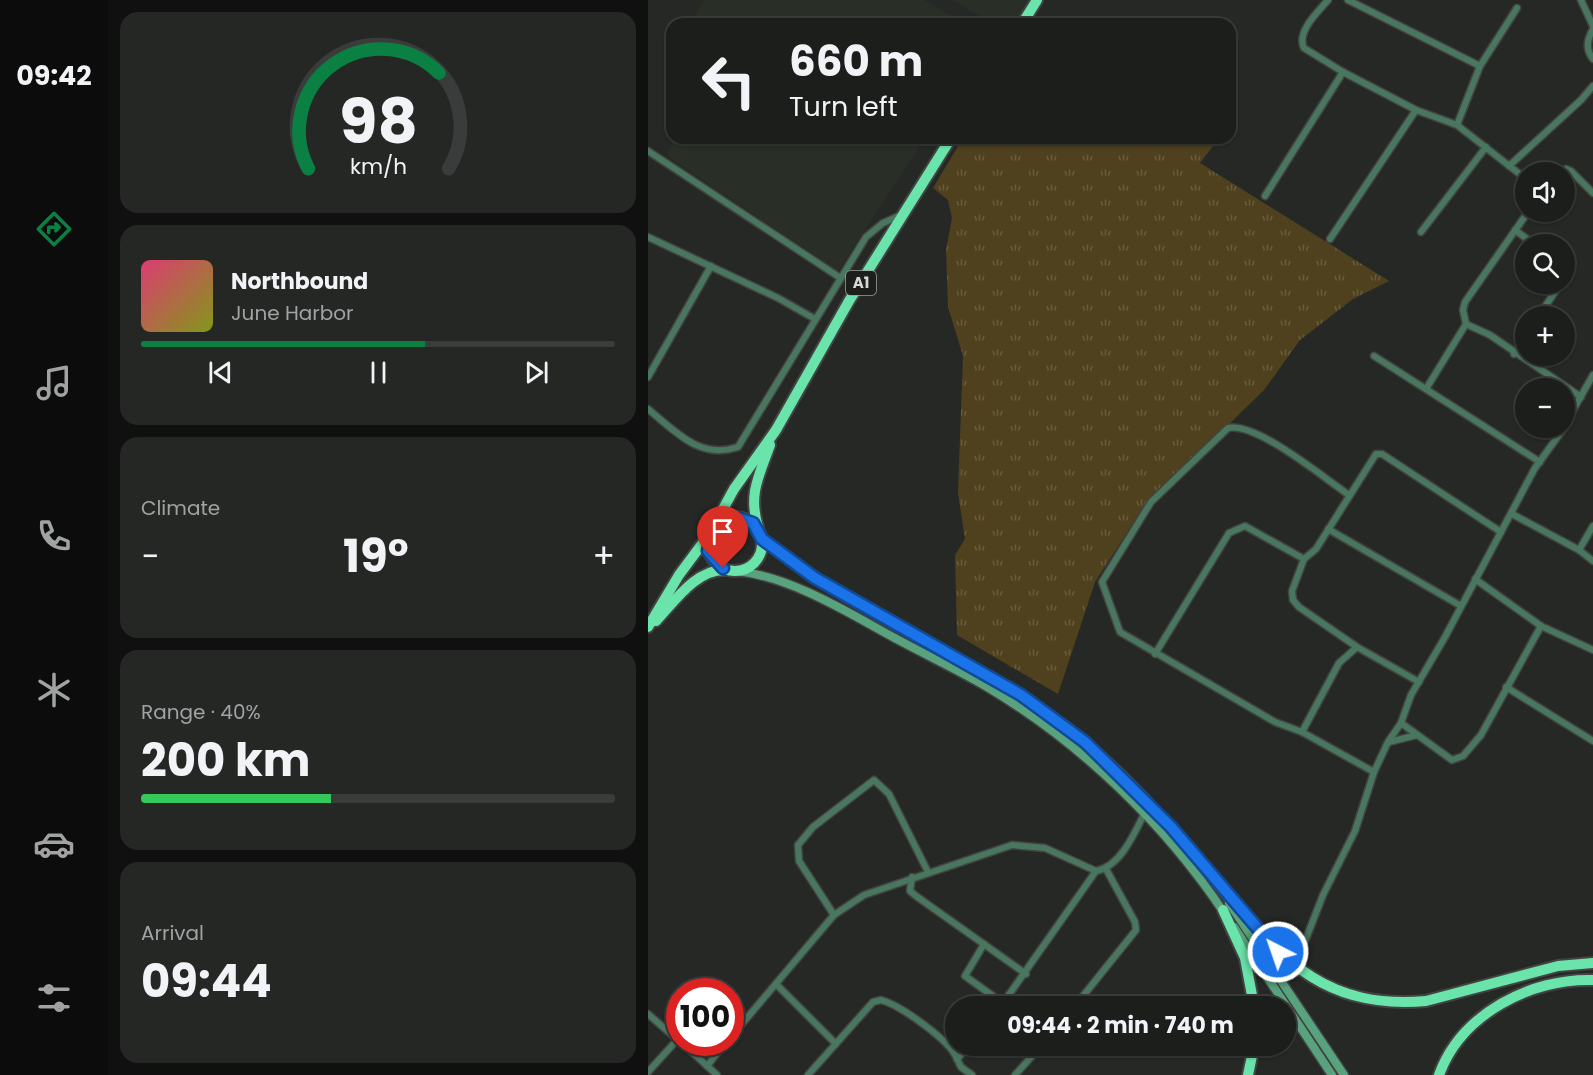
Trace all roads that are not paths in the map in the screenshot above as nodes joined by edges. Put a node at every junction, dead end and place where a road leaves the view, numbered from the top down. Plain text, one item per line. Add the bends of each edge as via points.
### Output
1 (1037, 0) edge
2 (1328, 0) edge
3 (1348, 0) edge
4 (1581, 0) edge
5 (1517, 8) dead end
6 (1026, 18) edge
7 (1593, 28) edge
8 (1593, 59) edge
9 (1480, 66) junction
10 (1343, 72) junction
11 (1593, 86) edge
12 (1416, 110) junction
13 (1457, 125) junction
14 (947, 144) edge
15 (1486, 147) junction
16 (648, 151) edge
17 (1509, 166) junction
18 (1515, 171) edge
19 (1575, 175) edge
20 (1593, 193) edge
21 (1265, 196) dead end
22 (905, 213) junction
23 (1521, 222) edge
24 (1515, 230) junction
25 (1421, 232) dead end
26 (1520, 234) edge
27 (648, 237) edge
28 (1330, 239) dead end
29 (711, 266) junction
30 (839, 278) junction
31 (815, 319) junction
32 (1466, 324) junction
33 (1514, 354) joint
34 (1374, 356) dead end
35 (1593, 375) edge
36 (648, 377) edge
37 (1426, 389) junction
38 (1581, 397) junction
39 (1575, 408) edge
40 (648, 409) edge
41 (776, 430) junction
42 (1556, 438) edge
43 (1540, 462) junction
44 (1349, 495) junction
45 (1512, 514) junction
46 (1593, 526) edge
47 (1328, 529) junction
48 (1501, 532) junction
49 (710, 534) junction
50 (760, 535) junction
51 (1579, 550) junction
52 (1304, 559) junction
53 (1593, 561) edge
54 (733, 571) junction
55 (1475, 579) junction
56 (1461, 606) junction
57 (1541, 626) junction
58 (648, 629) edge
59 (1357, 647) junction
60 (1593, 650) edge
61 (1155, 654) junction
62 (964, 662) junction
63 (957, 672) junction
64 (1419, 682) junction
65 (1506, 687) junction
66 (1036, 705) junction
67 (1029, 715) junction
68 (1401, 723) junction
69 (1302, 732) junction
70 (1417, 735) junction
71 (1593, 741) edge
72 (1388, 742) junction
73 (1374, 772) junction
74 (1149, 804) junction
75 (1144, 813) junction
76 (1106, 869) junction
77 (1204, 869) junction
78 (1096, 871) junction
79 (928, 872) junction
80 (912, 877) junction
81 (1223, 910) junction
82 (834, 915) junction
83 (984, 944) junction
84 (1593, 963) edge
85 (1295, 967) junction
86 (1026, 974) junction
87 (1593, 980) edge
88 (776, 984) junction
89 (991, 996) edge
90 (1009, 996) edge
91 (1083, 996) edge
92 (1252, 996) edge
93 (648, 1014) edge
94 (744, 1022) edge
95 (666, 1030) edge
96 (836, 1044) junction
97 (666, 1054) edge
98 (696, 1056) edge
99 (715, 1056) edge
100 (960, 1056) edge
101 (1032, 1056) edge
102 (1252, 1056) edge
103 (957, 1059) junction
104 (707, 1066) junction
105 (648, 1072) edge
106 (717, 1075) edge
107 (808, 1075) edge
108 (972, 1075) edge
109 (1015, 1075) edge
110 (1248, 1075) edge
111 (1332, 1075) edge
112 (1344, 1075) edge
113 (1439, 1075) edge

1 - 6 highway
2 - 10 street via 1302,34 1301,42 1304,48
3 - 9 street
4 - 7 street
5 - 9 street
7 - 8 street via 1587,43
9 - 13 street
10 - 12 street
10 - 21 street
11 - 17 street
12 - 13 street
12 - 28 street
13 - 15 street
14 - 22 highway, A1
15 - 17 street
15 - 25 street
16 - 30 street
17 - 18 street
19 - 20 street
22 - 30 street via 883,223 866,237
22 - 41 highway, A1 via 849,301
23 - 24 street
24 - 26 street
24 - 32 street via 1466,302
27 - 29 street
29 - 31 street
29 - 36 street
30 - 31 street
31 - 40 street via 738,447 717,452 690,443
32 - 33 street via 1490,335
32 - 37 street
33 - 38 street
34 - 37 street
35 - 38 street
37 - 43 street
38 - 39 street
41 - 49 highway, A1 via 734,489
41 - 50 highway, A1 via 752,495
42 - 43 street
43 - 45 street
44 - 47 street
44 - 48 street via 1371,458 1382,454
44 - 61 street via 1274,443 1241,427 1223,432 1151,502 1102,582 1120,632
45 - 48 street
45 - 51 street
46 - 51 street
47 - 52 street via 1316,549
47 - 56 street
48 - 55 street
49 - 50 highway via 725,519 735,517 753,523
49 - 54 highway via 711,558
49 - 58 highway, A1 via 679,575
50 - 54 highway via 762,549 753,564
50 - 62 street via 815,578
51 - 53 street
52 - 59 street via 1292,591 1293,600
52 - 61 street via 1245,526 1238,527 1229,533
54 - 58 highway, A1 via 717,570 697,581
54 - 63 street via 760,575 803,592 856,616
55 - 56 street
55 - 57 street
56 - 64 street
57 - 60 street
57 - 65 street
59 - 64 street
59 - 69 street via 1339,663
61 - 69 street via 1275,722
62 - 63 street
62 - 66 street
63 - 67 street
64 - 68 street
65 - 70 street via 1481,735 1458,760 1452,760
65 - 71 street
66 - 67 street
66 - 74 street via 1085,742
67 - 75 street
68 - 70 street
68 - 72 street
69 - 73 street
70 - 72 street
72 - 73 street
73 - 85 street via 1355,831 1323,895
74 - 75 street
74 - 77 street
75 - 76 street via 1116,861
75 - 81 street
76 - 78 street
76 - 91 street via 1136,930
77 - 85 highway
77 - 112 street
78 - 79 street via 1045,848 1026,844 996,849
78 - 86 street
79 - 80 street
79 - 82 street via 889,794 874,780 813,827 798,845 799,861
80 - 82 street via 864,895
80 - 83 street via 910,891
81 - 92 highway via 1245,958
81 - 111 street
82 - 88 street
83 - 86 street
83 - 89 street via 965,976
84 - 85 highway via 1558,966 1445,998 1407,1003 1342,992
86 - 90 street
87 - 113 highway via 1544,984 1497,1006 1459,1041
88 - 94 street
88 - 96 street
93 - 95 street
96 - 103 street via 873,1002 881,1000 948,1043
96 - 107 street
97 - 105 street
98 - 104 street
99 - 104 street
100 - 103 street
101 - 109 street
102 - 110 highway
103 - 108 street
104 - 106 street

